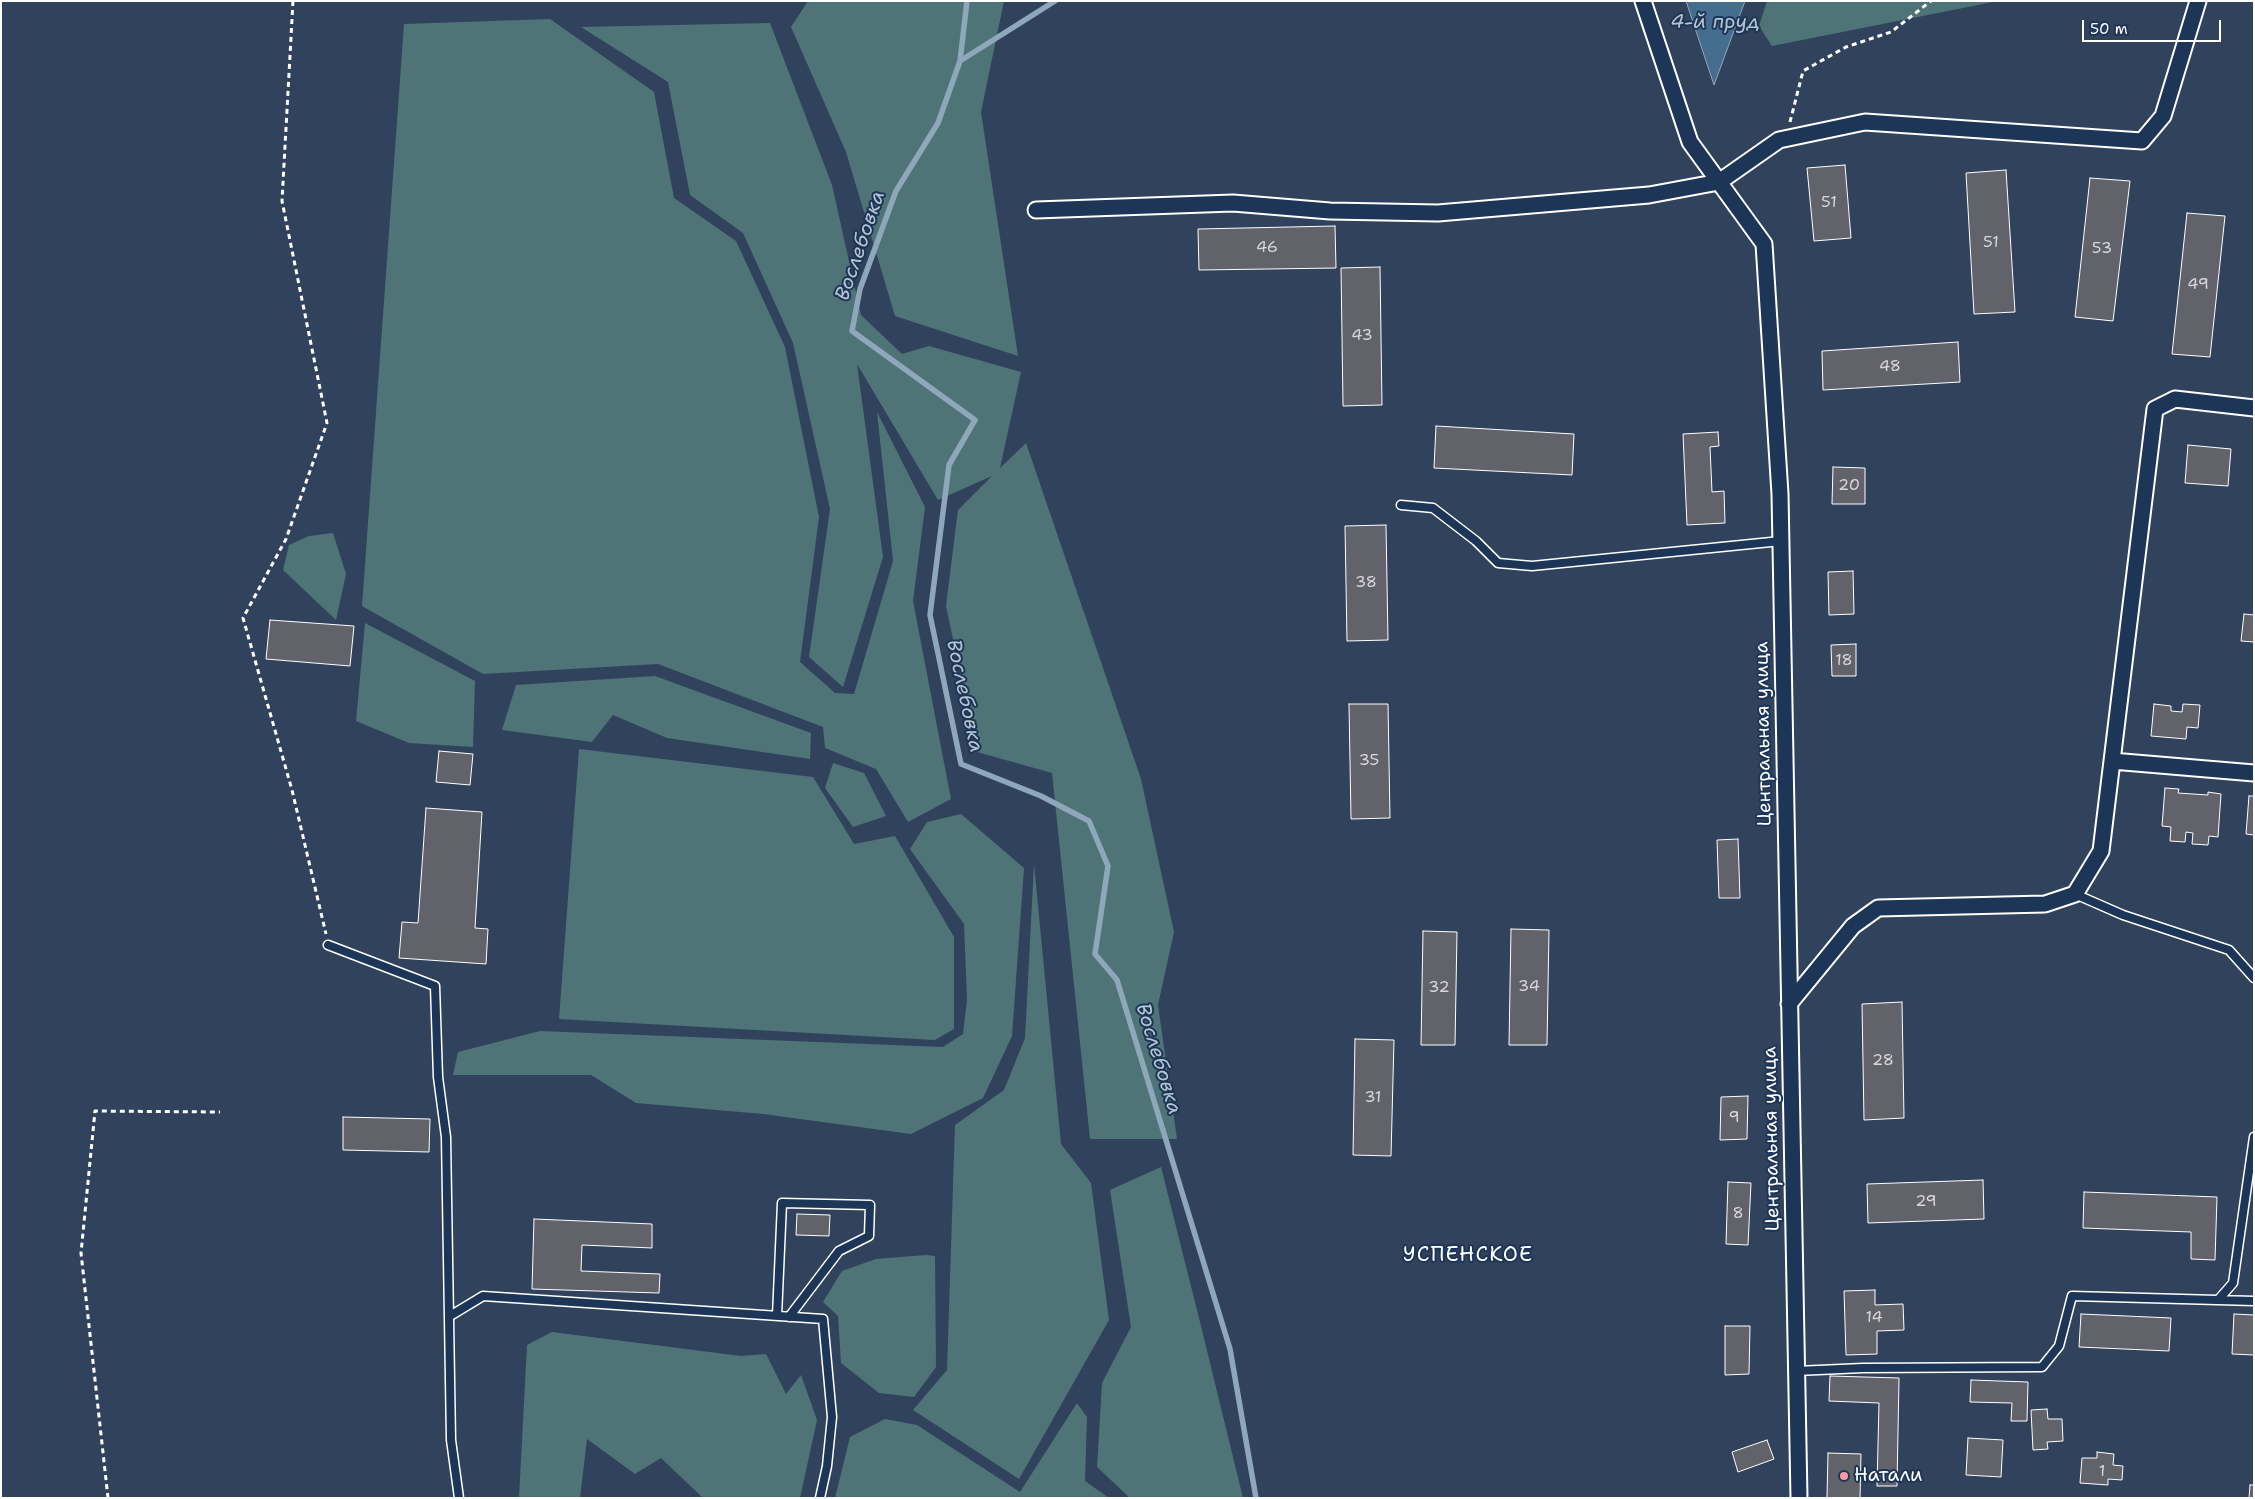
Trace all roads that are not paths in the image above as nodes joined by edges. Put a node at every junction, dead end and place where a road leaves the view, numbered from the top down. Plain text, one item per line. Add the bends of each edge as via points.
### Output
1 (1643, 1) edge
2 (2198, 1) edge
3 (1719, 182) junction
4 (1036, 210) dead end
5 (2254, 408) edge
6 (1402, 505) dead end
7 (1780, 541) junction
8 (2112, 761) junction
9 (2254, 773) edge
10 (2075, 894) junction
11 (328, 945) road end
12 (2254, 978) edge
13 (1790, 1004) junction
14 (2254, 1137) edge
15 (2219, 1299) junction
16 (2254, 1301) edge
17 (450, 1316) junction
18 (777, 1316) junction
19 (789, 1317) junction
20 (1796, 1371) junction
21 (459, 1498) edge
22 (820, 1498) edge
23 (1799, 1498) edge

1 - 3 street, Центральная улица via 1690,142
2 - 3 street via 2162,116 2142,141 1865,122 1780,140
3 - 4 street via 1649,195 1438,213 1330,211 1233,203
3 - 7 street, Центральная улица via 1764,244
5 - 8 street via 2175,399 2155,409
6 - 7 lane via 1433,508 1476,541 1498,563 1532,566
7 - 13 street, Центральная улица
8 - 9 street
8 - 10 street via 2101,852
10 - 12 lane via 2124,915 2229,950
10 - 13 street via 2045,904 1878,908 1853,926
11 - 17 lane via 435,986 438,1077 446,1137
13 - 20 street, Центральная улица
14 - 15 lane via 2233,1283
15 - 16 lane
15 - 20 lane via 2072,1296 2059,1346 2042,1367
17 - 18 lane via 483,1296
17 - 21 lane via 451,1440
18 - 19 lane
18 - 19 lane via 782,1203 870,1206 869,1236 839,1251
19 - 22 lane via 823,1319 832,1416
20 - 23 street, Центральная улица

